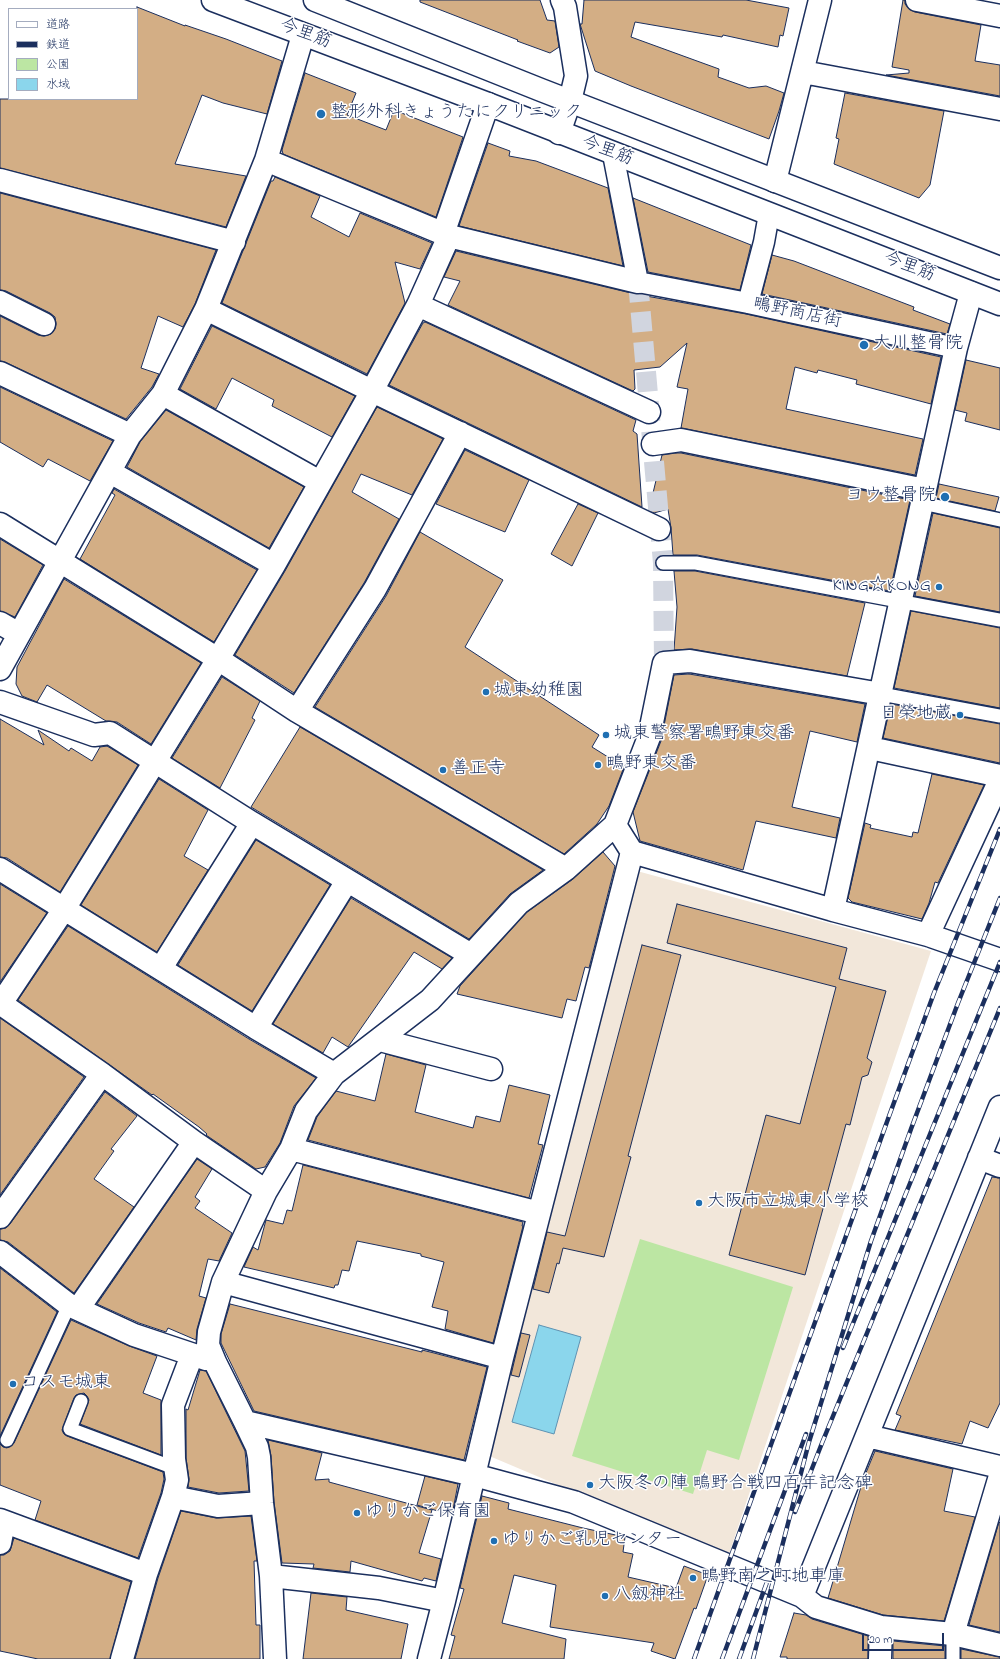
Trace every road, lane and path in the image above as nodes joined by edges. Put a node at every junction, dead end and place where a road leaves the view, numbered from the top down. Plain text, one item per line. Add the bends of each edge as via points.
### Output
1 (213, 0) edge
2 (315, 0) edge
3 (820, 0) edge
4 (917, 0) edge
5 (564, 2) edge
6 (1000, 16) edge
7 (303, 35) junction
8 (803, 72) junction
9 (570, 101) junction
10 (488, 104) junction
11 (1000, 109) edge
12 (559, 133) junction
13 (613, 154) junction
14 (266, 160) junction
15 (0, 180) edge
16 (775, 181) junction
17 (769, 214) junction
18 (446, 235) junction
19 (234, 242) junction
20 (1000, 268) edge
21 (638, 282) junction
22 (971, 293) junction
23 (0, 302) edge
24 (748, 303) junction
25 (1000, 304) edge
26 (418, 305) junction
27 (206, 309) junction
28 (44, 324) dead end
29 (956, 348) junction
30 (0, 373) edge
31 (372, 391) junction
32 (163, 394) junction
33 (649, 412) dead end
34 (460, 433) junction
35 (130, 435) junction
36 (653, 444) dead end
37 (110, 472) junction
38 (320, 482) junction
39 (924, 496) junction
40 (1000, 520) edge
41 (0, 524) edge
42 (659, 529) dead end
43 (60, 561) junction
44 (663, 563) dead end
45 (274, 565) junction
46 (901, 602) junction
47 (1000, 620) edge
48 (0, 623) edge
49 (19, 634) junction
50 (218, 659) junction
51 (0, 669) edge
52 (881, 694) junction
53 (0, 702) edge
54 (297, 711) junction
55 (1000, 716) edge
56 (870, 748) junction
57 (155, 760) junction
58 (1000, 776) edge
59 (1000, 780) edge
60 (252, 823) junction
61 (615, 825) junction
62 (632, 852) junction
63 (0, 869) edge
64 (566, 869) junction
65 (347, 881) junction
66 (64, 909) junction
67 (833, 910) junction
68 (928, 935) junction
69 (471, 955) junction
70 (1000, 960) edge
71 (161, 968) junction
72 (0, 1004) edge
73 (256, 1028) junction
74 (380, 1040) junction
75 (490, 1069) dead end
76 (102, 1074) junction
77 (334, 1074) junction
78 (1000, 1107) edge
79 (194, 1142) junction
80 (291, 1149) junction
81 (980, 1158) junction
82 (1000, 1166) edge
83 (266, 1191) junction
84 (539, 1212) junction
85 (0, 1217) edge
86 (0, 1252) edge
87 (223, 1282) junction
88 (73, 1307) junction
89 (192, 1354) junction
90 (502, 1358) junction
91 (215, 1362) junction
92 (81, 1401) dead end
93 (245, 1422) junction
94 (876, 1438) dead end
95 (7, 1440) dead end
96 (1000, 1467) edge
97 (176, 1469) junction
98 (474, 1474) junction
99 (1000, 1476) edge
100 (173, 1497) junction
101 (262, 1503) junction
102 (2, 1521) edge
103 (0, 1543) edge
104 (146, 1574) junction
105 (271, 1576) junction
106 (802, 1596) junction
107 (444, 1601) junction
108 (881, 1627) junction
109 (953, 1634) junction
110 (1000, 1645) edge
111 (122, 1659) edge
112 (275, 1659) edge
113 (429, 1659) edge
114 (880, 1659) edge
115 (953, 1659) edge

1 - 7 street, 今里筋
2 - 9 street, 今里筋
3 - 8 street
4 - 6 street
5 - 9 street via 576,76
7 - 10 street, 今里筋
7 - 14 street
8 - 11 street
8 - 16 street
9 - 12 street
9 - 16 street, 今里筋
10 - 12 street, 今里筋
10 - 18 street
12 - 13 street, 今里筋
13 - 17 street, 今里筋
13 - 21 street
14 - 18 street
14 - 19 street
15 - 19 street
16 - 20 street, 今里筋
17 - 22 street, 今里筋
17 - 24 street
18 - 21 street
18 - 26 street
19 - 27 street
21 - 24 street, 鴫野商店街
22 - 25 street, 今里筋
22 - 29 street
23 - 28 street
24 - 29 street, 鴫野商店街
26 - 31 street
26 - 33 street
27 - 31 street
27 - 32 street
29 - 39 street
30 - 35 street
31 - 34 street
31 - 38 street
32 - 35 street
32 - 38 street
34 - 42 street
34 - 54 street via 375,589
35 - 37 street
36 - 39 street via 681,440
37 - 43 street
37 - 45 street
38 - 45 street
39 - 40 lane
39 - 46 street
41 - 43 street
43 - 49 street
43 - 50 street
44 - 46 lane via 696,563
45 - 50 street
46 - 47 lane
46 - 52 street
48 - 49 street
49 - 51 street
50 - 54 street
50 - 57 street
52 - 55 lane
52 - 56 street
52 - 61 street via 690,661 664,663 649,737
53 - 57 street via 94,735 110,733
54 - 64 street
56 - 58 street
56 - 67 street
57 - 60 street
57 - 66 street
59 - 68 street
60 - 65 street
60 - 71 street
61 - 62 street
61 - 64 street
62 - 67 street
62 - 84 street
63 - 66 street
64 - 69 street via 519,903
65 - 69 street
65 - 73 street
66 - 71 street
66 - 72 street
67 - 68 street
68 - 70 street
69 - 74 street via 430,1000
71 - 73 street
72 - 76 street
73 - 77 street
74 - 75 street
74 - 77 street
76 - 79 street
76 - 85 street
77 - 80 street via 306,1112
78 - 81 street
79 - 83 street
79 - 88 street
80 - 83 street
80 - 84 street
81 - 82 street
81 - 106 street
83 - 87 street
84 - 90 street
86 - 88 street
87 - 90 street
87 - 91 street via 208,1345
88 - 89 street via 134,1335
88 - 95 lane
89 - 91 street
89 - 97 street via 173,1405
90 - 98 street
91 - 93 street
92 - 97 lane via 70,1429
93 - 98 street
93 - 101 street via 257,1447
94 - 96 street
97 - 100 street via 177,1480
98 - 106 street via 574,1502
98 - 107 street
99 - 109 street
100 - 101 street via 218,1506
100 - 104 street
101 - 105 street
102 - 103 street
102 - 104 street
104 - 111 street
105 - 107 street via 379,1588
105 - 112 street
106 - 108 street via 816,1607
107 - 113 street
108 - 109 street
108 - 114 street
109 - 110 street
109 - 115 lane

